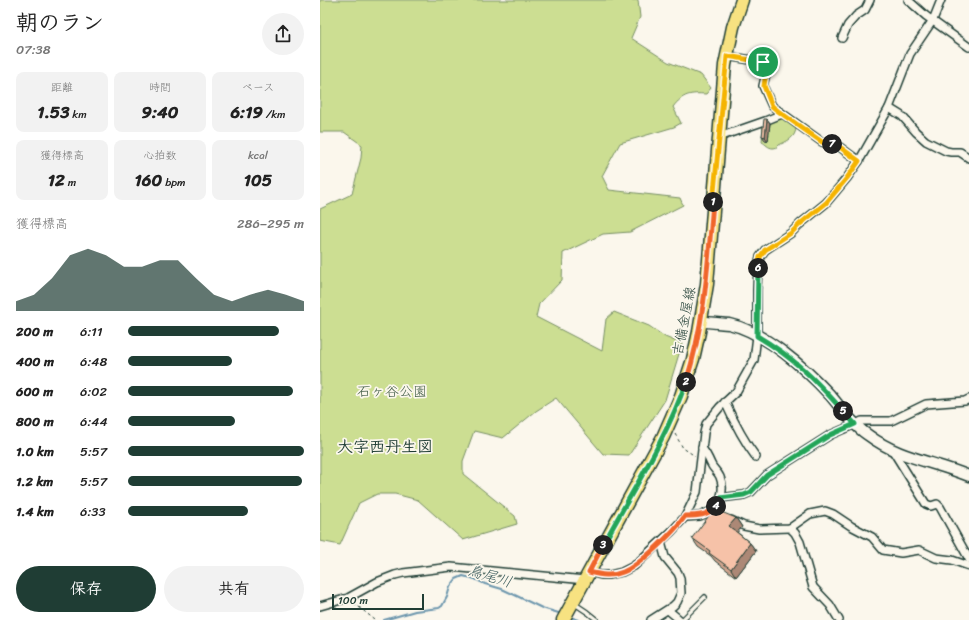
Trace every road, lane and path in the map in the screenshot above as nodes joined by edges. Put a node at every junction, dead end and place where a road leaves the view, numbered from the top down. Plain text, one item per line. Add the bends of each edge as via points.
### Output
1 (742, 0) edge
2 (870, 0) edge
3 (908, 0) edge
4 (941, 0) edge
5 (933, 20) junction
6 (842, 38) dead end
7 (969, 47) edge
8 (727, 56) junction
9 (888, 108) junction
10 (782, 114) junction
11 (719, 137) junction
12 (969, 158) edge
13 (859, 161) junction
14 (701, 322) junction
15 (757, 336) junction
16 (969, 399) edge
17 (725, 402) junction
18 (670, 422) junction
19 (855, 424) junction
20 (702, 448) junction
21 (893, 450) junction
22 (756, 457) dead end
23 (701, 460) junction
24 (969, 476) edge
25 (720, 498) junction
26 (711, 511) junction
27 (685, 516) junction
28 (790, 528) junction
29 (661, 542) junction
30 (969, 559) edge
31 (969, 566) edge
32 (587, 576) junction
33 (705, 597) dead end
34 (348, 598) junction
35 (320, 606) edge
36 (668, 610) junction
37 (568, 611) edge
38 (375, 620) edge
39 (597, 620) edge
40 (651, 620) edge
41 (681, 620) edge
42 (839, 620) edge

1 - 8 main road, 吉備金屋線
2 - 6 street via 848,26
3 - 5 street
4 - 5 street
5 - 7 street
5 - 9 street via 910,54
8 - 10 street via 766,64 764,86 772,106
8 - 11 main road, 吉備金屋線
9 - 12 street via 902,116 926,141 946,151 960,152
9 - 13 street
10 - 11 street via 765,124
10 - 13 street via 822,142 837,145
11 - 14 main road, 吉備金屋線 via 707,284
13 - 15 street via 826,203 791,233 765,250 760,257
14 - 15 street via 729,324
14 - 18 main road, 吉備金屋線 via 687,379
15 - 17 street via 754,360 736,392
15 - 19 street via 805,370
16 - 19 street via 926,404 891,421 862,421
17 - 20 street via 704,428
17 - 22 street via 746,445
18 - 23 path via 683,448
18 - 32 main road, 吉備金屋線 via 654,456
19 - 21 street
19 - 25 street via 830,435 767,475 751,492
20 - 23 street
20 - 25 street via 720,477
21 - 24 street
21 - 30 street via 926,504 936,504 940,507
23 - 27 street via 697,492
25 - 26 street
26 - 27 street via 700,516
26 - 28 street via 752,528
27 - 29 street
28 - 31 street via 810,514 826,511 872,537 882,550 920,550 936,558
28 - 42 street via 800,542 813,587 830,605
29 - 32 street via 634,566 622,572
29 - 36 street via 665,557 678,573 681,582 680,597
32 - 34 street via 451,567 395,575
32 - 37 main road, 吉備金屋線
33 - 41 lane
34 - 35 street
34 - 38 path
36 - 40 street
36 - 41 street
37 - 39 lane via 587,612

